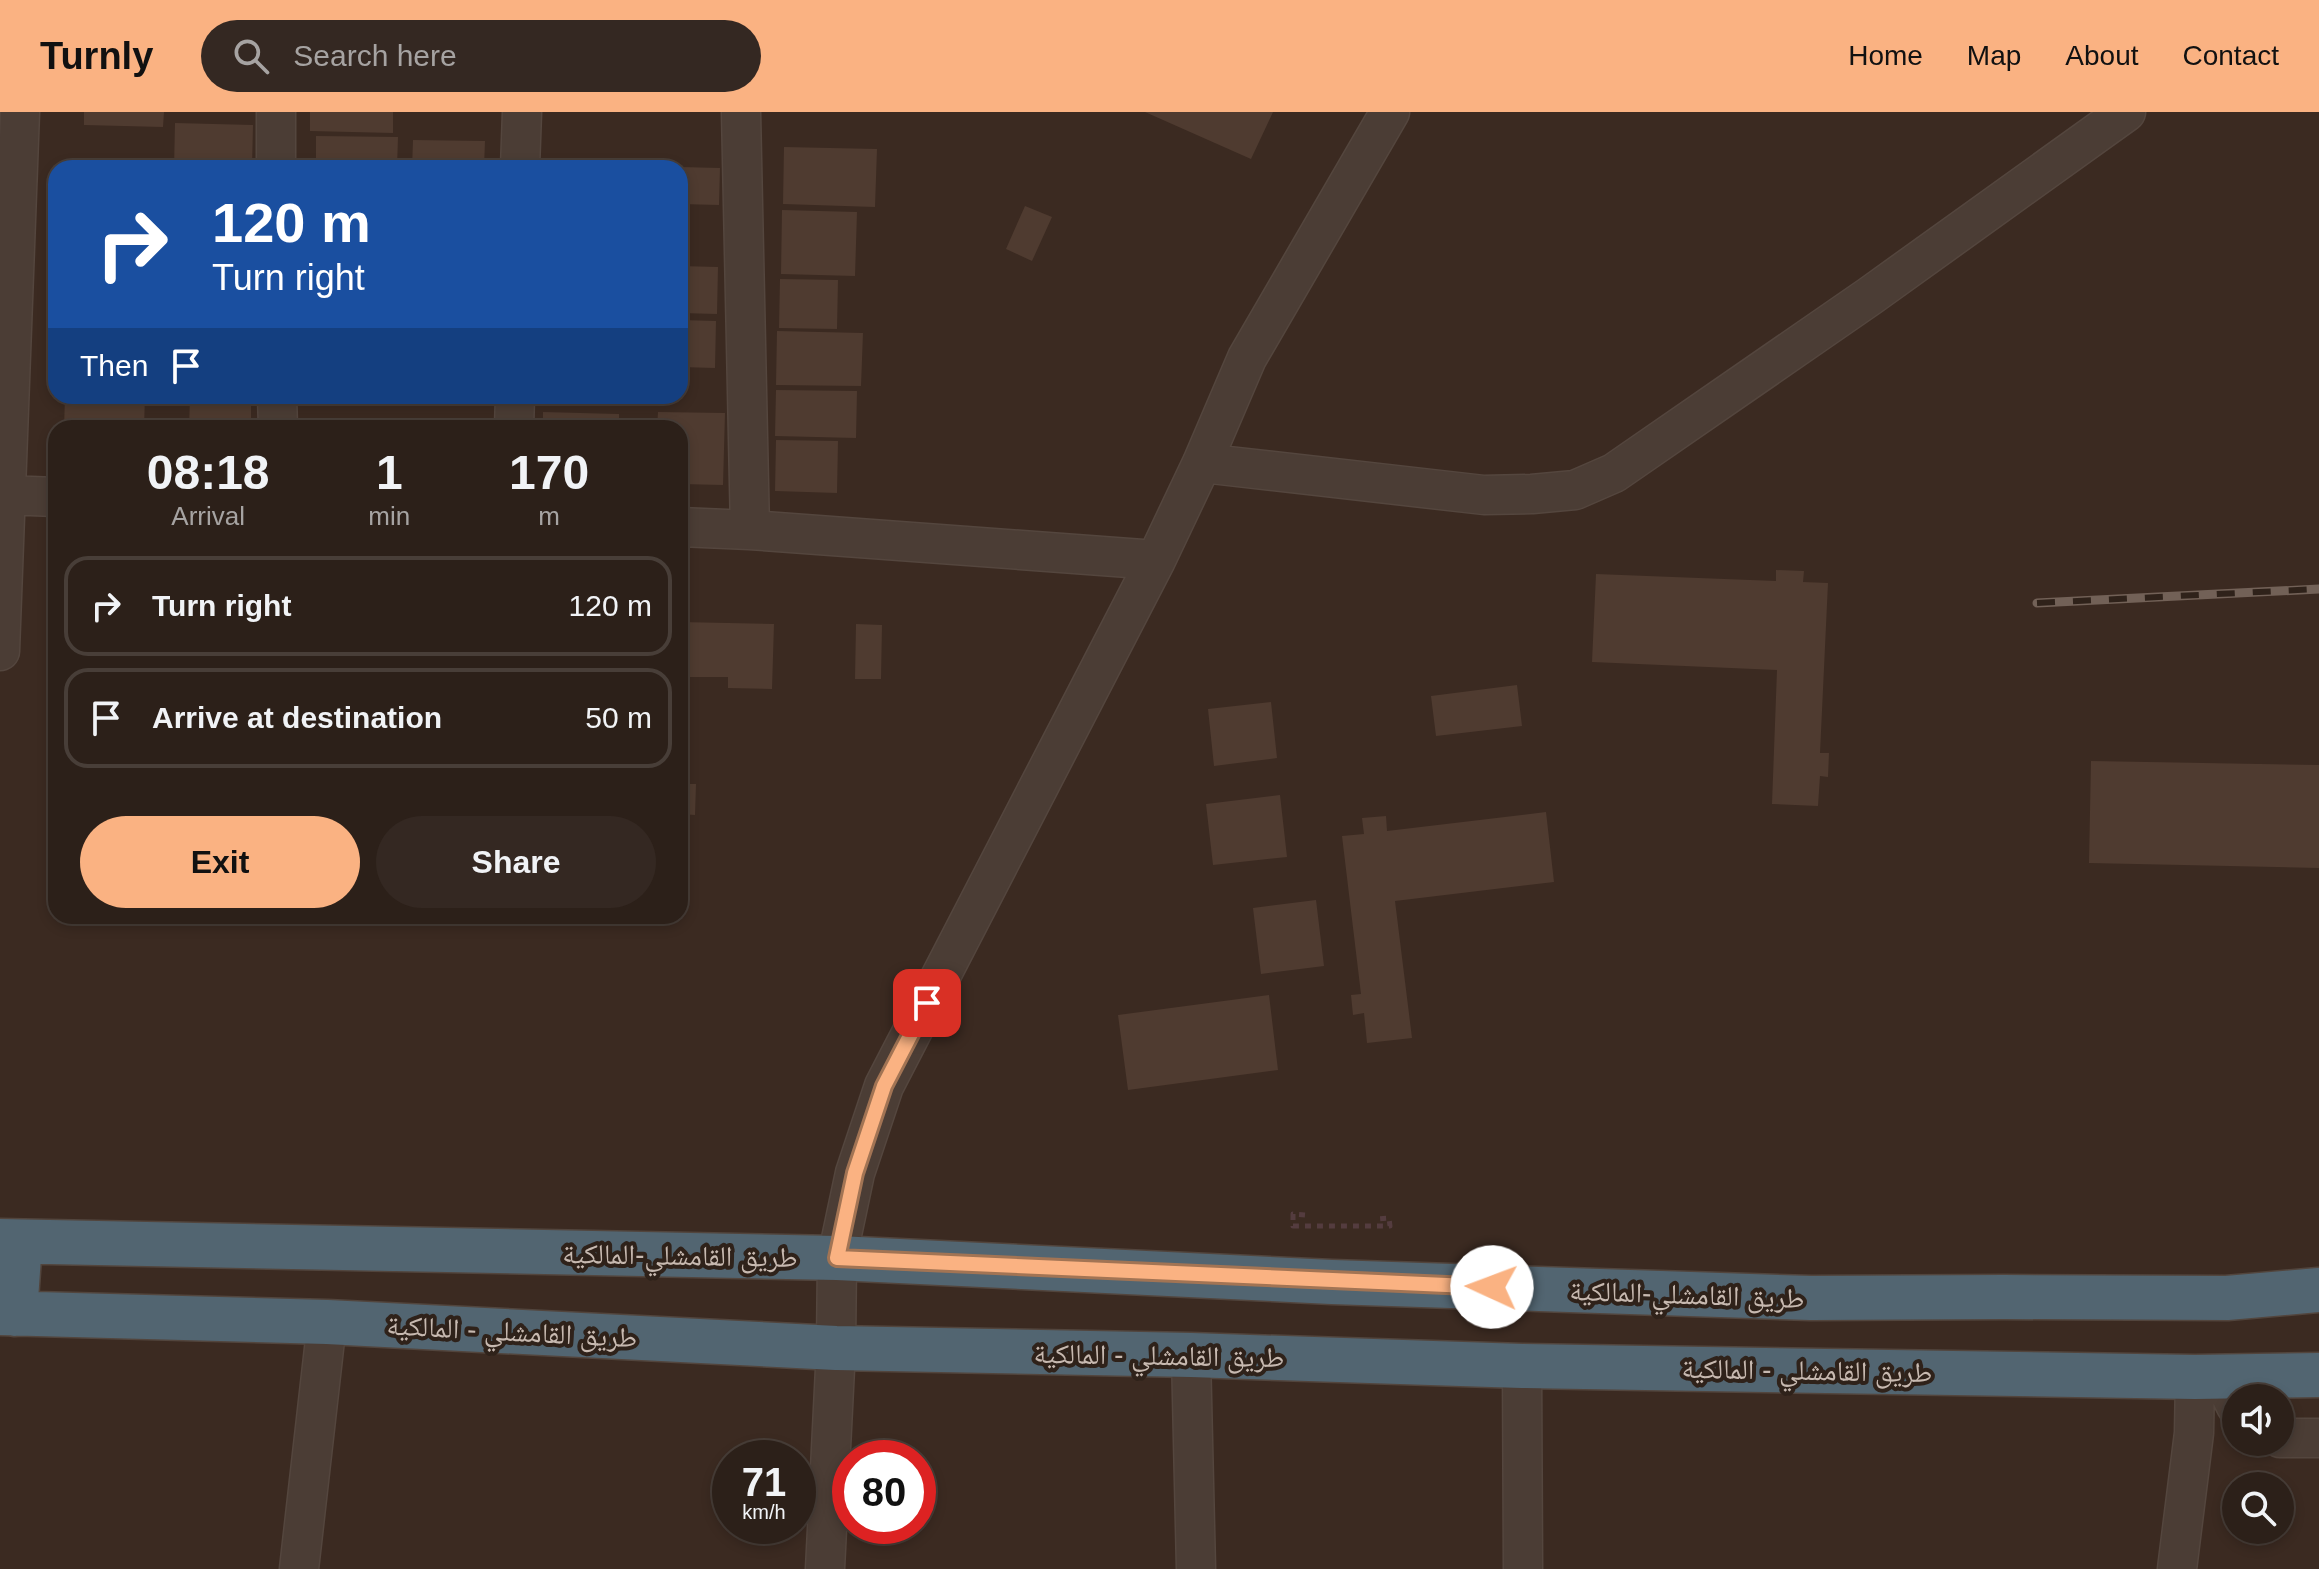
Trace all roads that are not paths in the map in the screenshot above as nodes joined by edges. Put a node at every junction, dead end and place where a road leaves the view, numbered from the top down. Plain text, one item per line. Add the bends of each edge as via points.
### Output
1 (20, 112) edge
2 (276, 112) edge
3 (522, 112) edge
4 (741, 112) edge
5 (1390, 112) edge
6 (2126, 112) edge
7 (276, 160) edge
8 (520, 160) edge
9 (1202, 463) junction
10 (6, 495) junction
11 (48, 497) edge
12 (688, 527) edge
13 (750, 530) junction
14 (2, 536) edge
15 (1156, 560) junction
16 (0, 651) edge
17 (10, 1242) edge
18 (837, 1258) junction
19 (2319, 1290) edge
20 (8, 1314) edge
21 (327, 1322) junction
22 (836, 1348) junction
23 (1191, 1355) junction
24 (1522, 1366) junction
25 (2319, 1375) edge
26 (2220, 1387) edge
27 (2294, 1438) edge
28 (2319, 1438) edge
29 (299, 1569) edge
30 (825, 1569) edge
31 (1196, 1569) edge
32 (1523, 1569) edge
33 (2177, 1569) edge

1 - 10 street
2 - 7 street
3 - 8 street
4 - 13 street
5 - 9 street via 1247,358
6 - 9 street via 1614,473 1575,490 1484,495
9 - 15 street
10 - 11 street
10 - 14 street
12 - 13 street
13 - 15 street
14 - 16 street
15 - 18 street via 884,1086 855,1173
17 - 18 highway, طريق القامشلي-المالكية
17 - 20 highway
18 - 19 highway, طريق القامشلي-المالكية via 1811,1298 2227,1298
18 - 22 street
20 - 21 highway, طريق القامشلي - المالكية
21 - 22 highway, طريق القامشلي - المالكية
21 - 29 street
22 - 23 highway, طريق القامشلي - المالكية
22 - 30 street
23 - 24 highway, طريق القامشلي - المالكية
23 - 31 street
24 - 26 highway, طريق القامشلي - المالكية
24 - 32 street
25 - 26 highway, طريق القامشلي - المالكية
26 - 33 street via 2194,1433
27 - 28 street

